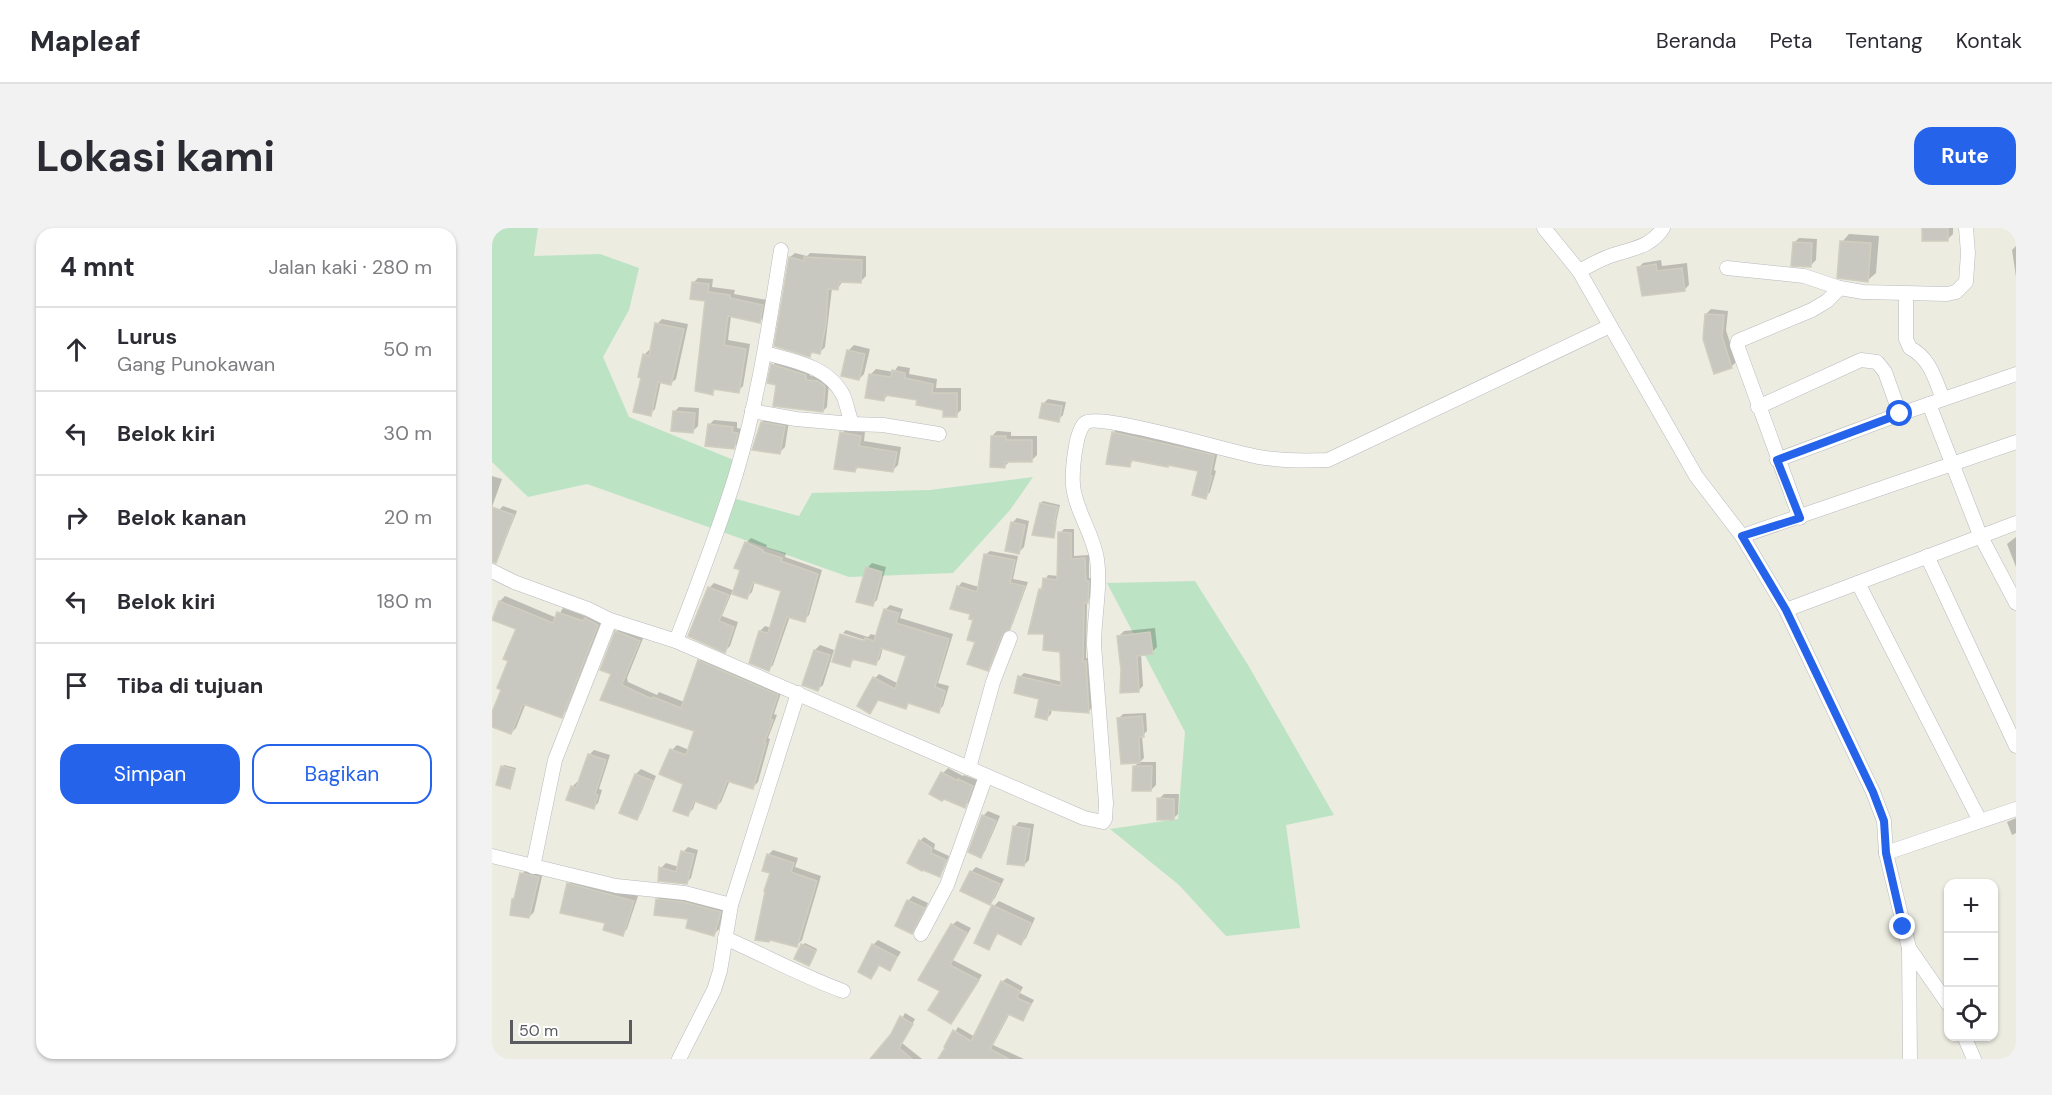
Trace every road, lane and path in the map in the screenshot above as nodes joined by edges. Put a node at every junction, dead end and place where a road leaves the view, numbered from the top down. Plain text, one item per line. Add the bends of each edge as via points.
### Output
1 (1544, 228) edge
2 (1663, 228) edge
3 (1967, 228) edge
4 (782, 250) dead end
5 (1727, 268) dead end
6 (1579, 271) junction
7 (1840, 288) junction
8 (1906, 294) junction
9 (1610, 326) junction
10 (765, 353) junction
11 (2016, 374) edge
12 (1943, 399) junction
13 (1929, 404) junction
14 (1758, 407) junction
15 (752, 411) junction
16 (1900, 414) junction
17 (852, 424) junction
18 (939, 435) dead end
19 (2016, 442) edge
20 (1777, 460) junction
21 (1953, 465) junction
22 (1800, 518) junction
23 (2016, 523) edge
24 (1980, 535) junction
25 (1742, 536) junction
26 (1927, 556) junction
27 (492, 571) edge
28 (1858, 583) junction
29 (2016, 603) edge
30 (1786, 610) junction
31 (610, 620) junction
32 (1010, 638) dead end
33 (676, 641) junction
34 (798, 693) junction
35 (2016, 746) edge
36 (969, 768) junction
37 (986, 776) junction
38 (2016, 809) edge
39 (1980, 821) junction
40 (1886, 853) junction
41 (492, 856) edge
42 (533, 867) junction
43 (731, 905) junction
44 (921, 934) dead end
45 (725, 938) junction
46 (1909, 948) junction
47 (843, 991) dead end
48 (1944, 998) edge
49 (1966, 1041) edge
50 (679, 1059) edge
51 (1910, 1059) edge
52 (1974, 1059) edge

1 - 6 street
2 - 6 street via 1649,243
3 - 8 street via 1968,273 1961,289 1947,294
4 - 10 street
5 - 7 street via 1804,276
6 - 9 street
7 - 8 street
7 - 14 street via 1812,310 1738,341
8 - 12 street via 1906,339 1910,348 1925,359
9 - 25 street via 1696,476
9 - 37 street via 1328,460 1258,457 1120,424 1092,419 1086,422 1073,463 1073,487 1090,534 1099,589 1094,645 1105,819 1099,823 1084,818
10 - 15 street
10 - 17 street via 821,371 836,384
11 - 12 street
12 - 13 street
13 - 16 street
13 - 21 street
14 - 16 street via 1861,360 1877,362 1885,372
14 - 20 street
15 - 17 street
15 - 33 street via 736,473
16 - 20 street
17 - 18 street
19 - 21 street
20 - 22 street
21 - 22 street
21 - 24 street
22 - 25 street
23 - 24 street
24 - 26 street
24 - 29 street
25 - 30 street
26 - 28 street
26 - 35 street
27 - 31 street
28 - 30 street
28 - 39 street
30 - 40 street via 1873,792 1884,821
31 - 33 street
31 - 42 street via 555,760
32 - 36 street
33 - 34 street
34 - 36 street
34 - 43 street
36 - 37 street
37 - 44 street via 947,885
38 - 39 street
39 - 40 street
40 - 46 street
41 - 42 street
42 - 43 street via 616,886 685,893
43 - 45 street
45 - 47 street
45 - 50 street via 714,990
46 - 48 street
46 - 51 street
49 - 52 street

